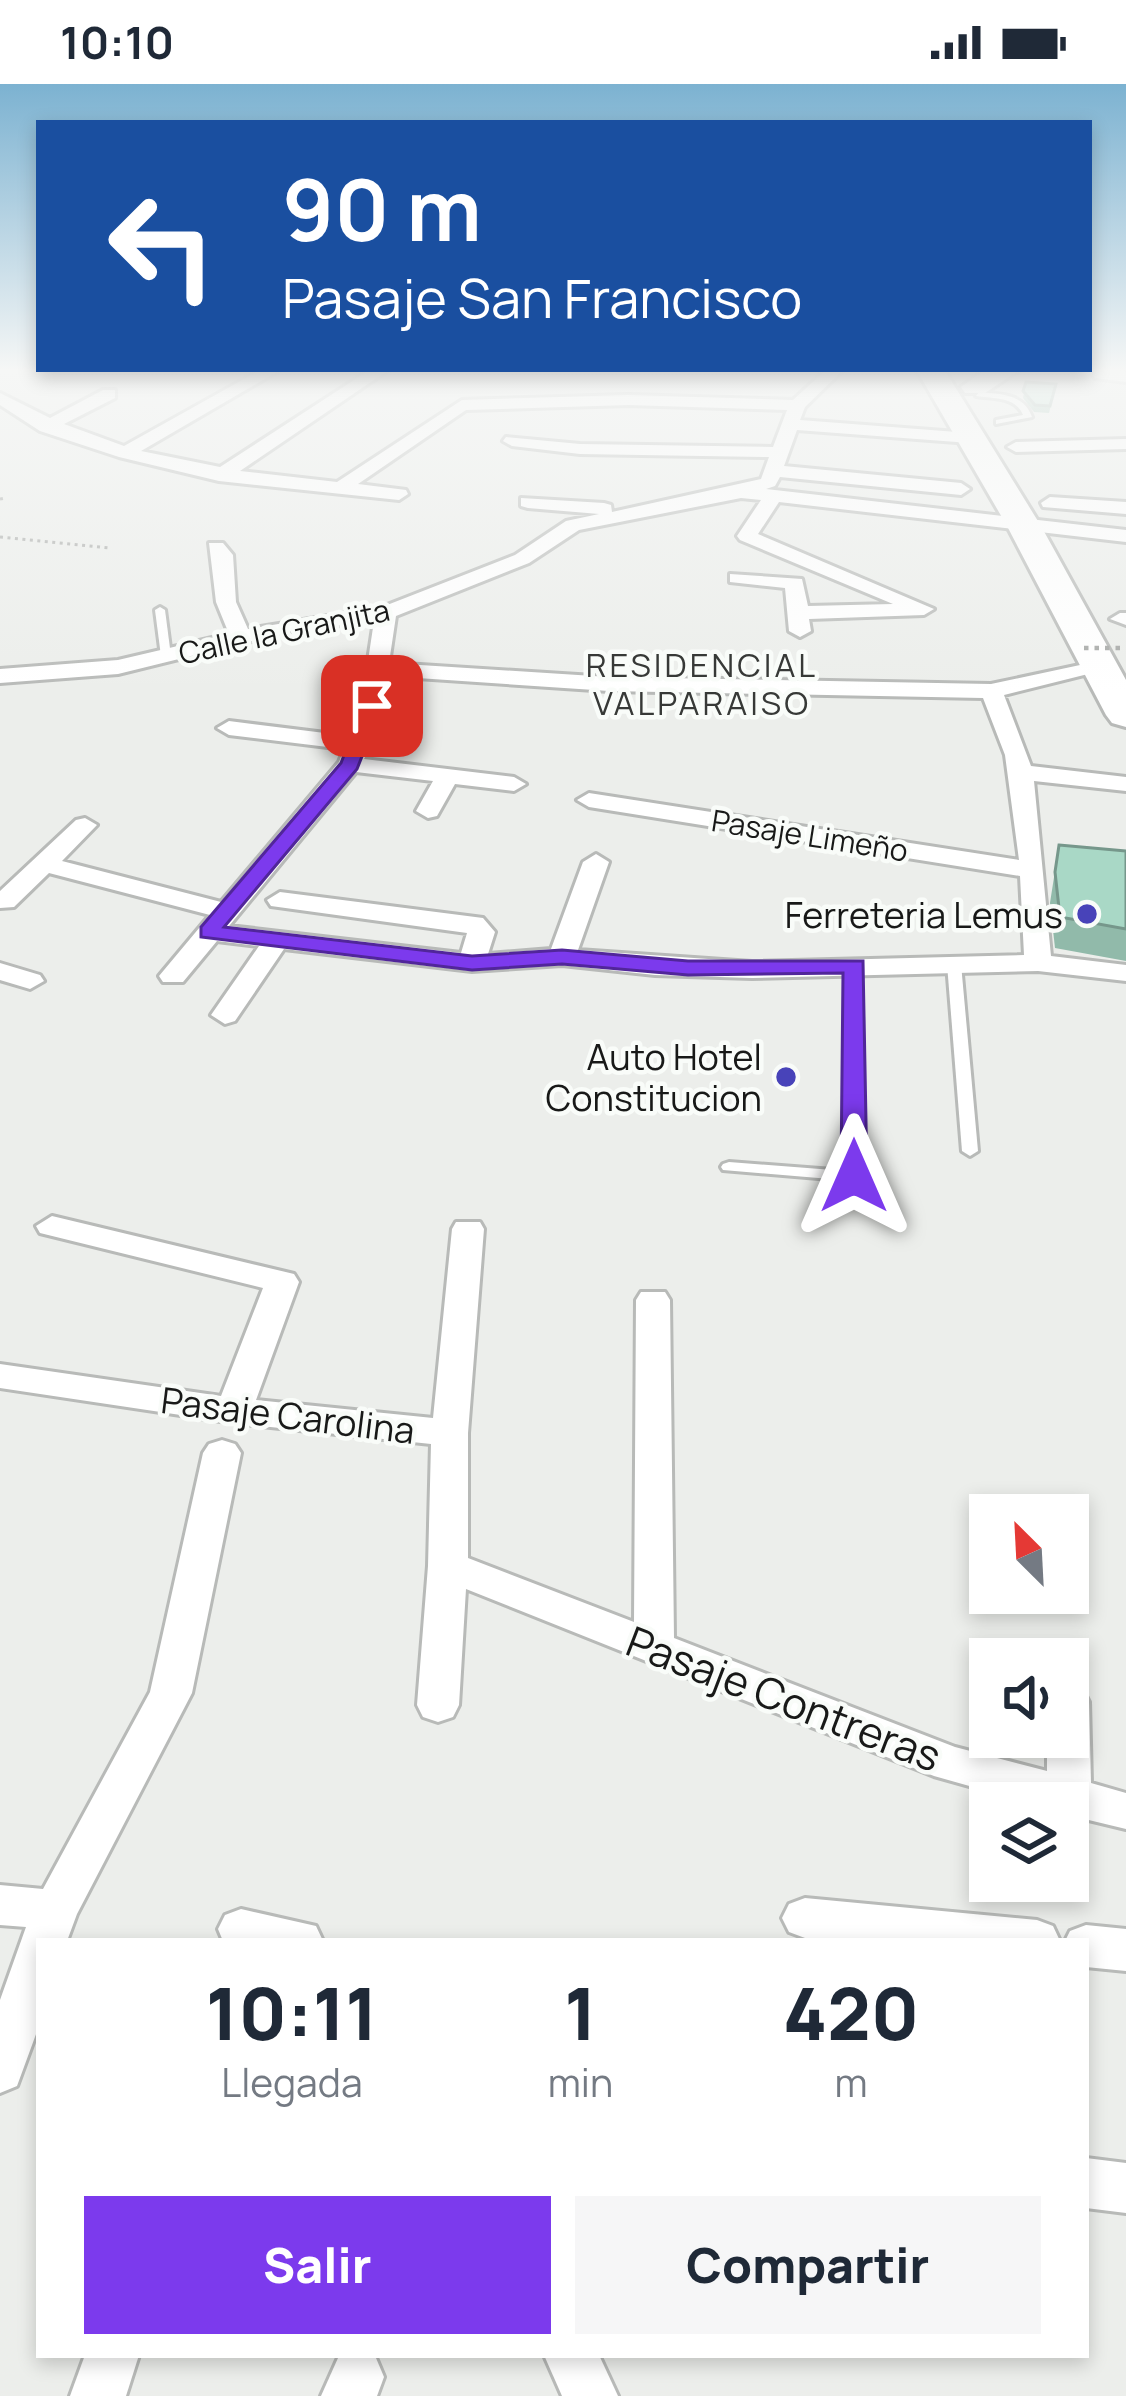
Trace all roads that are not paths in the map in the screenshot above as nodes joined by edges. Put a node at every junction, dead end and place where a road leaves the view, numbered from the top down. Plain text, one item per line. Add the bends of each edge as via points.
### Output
1 (219, 476) edge
2 (360, 476) edge
3 (771, 476) edge
4 (916, 476) edge
5 (1008, 476) edge
6 (1026, 476) edge
7 (342, 488) junction
8 (961, 489) dead end
9 (741, 492) junction
10 (399, 494) dead end
11 (771, 499) junction
12 (528, 502) dead end
13 (1126, 508) edge
14 (634, 512) junction
15 (1058, 517) junction
16 (1024, 526) junction
17 (1126, 536) edge
18 (216, 547) dead end
19 (736, 578) dead end
20 (160, 610) dead end
21 (386, 613) junction
22 (241, 637) junction
23 (1114, 638) edge
24 (166, 656) junction
25 (375, 669) junction
26 (0, 676) edge
27 (991, 691) junction
28 (1126, 715) edge
29 (229, 728) dead end
30 (356, 754) junction
31 (1025, 773) junction
32 (448, 776) junction
33 (514, 784) dead end
34 (1126, 784) edge
35 (589, 800) dead end
36 (428, 811) dead end
37 (85, 825) dead end
38 (596, 862) dead end
39 (44, 864) junction
40 (1031, 870) junction
41 (280, 900) dead end
42 (5, 901) dead end
43 (217, 922) junction
44 (276, 941) junction
45 (562, 957) junction
46 (472, 963) junction
47 (1038, 963) junction
48 (955, 964) junction
49 (854, 966) junction
50 (0, 971) edge
51 (1126, 974) edge
52 (173, 976) dead end
53 (30, 981) dead end
54 (225, 1015) dead end
55 (970, 1151) dead end
56 (730, 1167) dead end
57 (52, 1226) dead end
58 (468, 1229) dead end
59 (653, 1300) dead end
60 (5, 1387) edge
61 (234, 1410) junction
62 (450, 1433) junction
63 (222, 1454) dead end
64 (448, 1566) junction
65 (654, 1647) junction
66 (438, 1705) dead end
67 (1016, 1782) edge
68 (1089, 1802) edge
69 (1126, 1811) edge
70 (0, 1905) edge
71 (805, 1918) dead end
72 (49, 1926) edge
73 (241, 1929) dead end
74 (285, 1938) edge
75 (1007, 1938) edge
76 (1089, 1946) edge
77 (1126, 1950) edge
78 (36, 1965) edge
79 (0, 2070) edge
80 (1089, 2183) edge
81 (1126, 2188) edge
82 (111, 2358) edge
83 (572, 2358) edge
84 (98, 2396) edge
85 (590, 2396) edge

1 - 7 street
2 - 7 street
3 - 9 street, Calle la Granjita
4 - 8 street
5 - 16 highway
6 - 15 highway
7 - 10 street
9 - 11 street
9 - 14 street, Calle la Granjita
11 - 16 street
11 - 19 street via 747,536 924,609 800,623 795,584
12 - 14 street
13 - 15 street
14 - 21 street, Calle la Granjita via 573,525 522,559
15 - 16 street
15 - 17 street
15 - 23 highway via 1093,576
16 - 23 highway
18 - 22 street
20 - 24 lane
21 - 22 street, Calle la Granjita
21 - 25 street
22 - 24 street, Calle la Granjita
23 - 27 street
23 - 28 highway
24 - 26 street, Calle la Granjita
25 - 27 street
25 - 30 street
27 - 31 street
29 - 30 street
30 - 32 street
30 - 43 street
31 - 34 street
31 - 40 street
32 - 33 street
32 - 36 street
35 - 40 street, Pasaje Limeño
37 - 39 street
38 - 45 street
39 - 42 street
39 - 43 street
40 - 47 street
41 - 46 street via 473,923 481,932
43 - 44 street
43 - 52 street
44 - 46 street
44 - 54 street
45 - 46 street
45 - 49 street via 655,967
47 - 48 street
47 - 51 street
48 - 49 street
48 - 55 lane
49 - 56 lane via 854,1176
50 - 53 street
57 - 61 street via 282,1282
58 - 62 street
59 - 65 street
60 - 61 street, Pasaje Carolina
61 - 62 street, Pasaje Carolina
62 - 64 street, Pasaje Carolina
63 - 72 street via 171,1693
64 - 65 street, Pasaje Contreras
64 - 66 street, Pasaje Carolina
65 - 67 street, Pasaje Contreras
68 - 69 street, Pasaje Contreras
70 - 72 street
71 - 75 street
73 - 74 street
76 - 77 street
78 - 79 street
80 - 81 street
82 - 84 street
83 - 85 street

